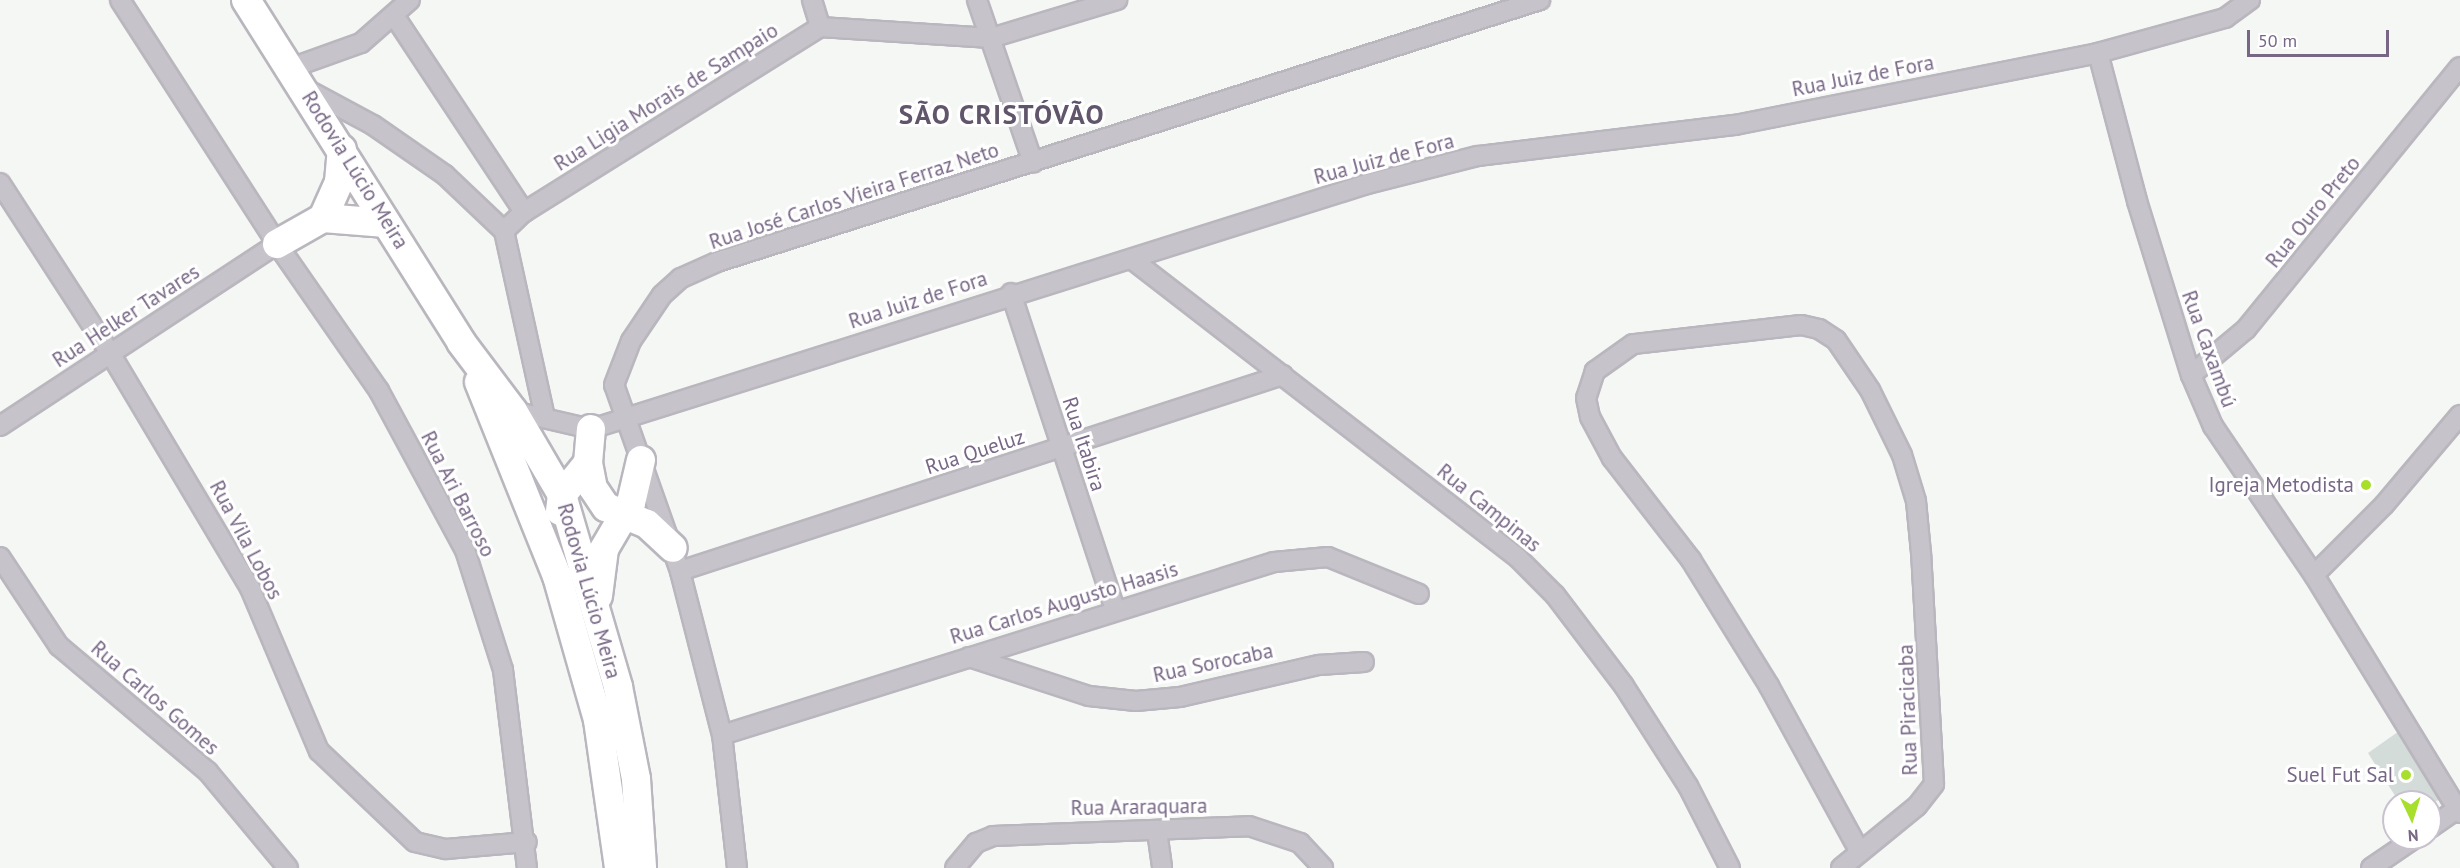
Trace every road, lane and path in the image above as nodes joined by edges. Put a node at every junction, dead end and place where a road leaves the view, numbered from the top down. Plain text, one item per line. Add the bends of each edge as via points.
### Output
1 (120, 0) edge
2 (246, 0) edge
3 (410, 0) edge
4 (812, 0) edge
5 (977, 0) edge
6 (1117, 0) edge
7 (1540, 0) edge
8 (2250, 0) edge
9 (395, 17) junction
10 (820, 27) junction
11 (991, 38) junction
12 (2098, 53) junction
13 (2460, 67) edge
14 (298, 78) junction
15 (342, 149) junction
16 (1033, 163) junction
17 (0, 183) edge
18 (524, 212) junction
19 (323, 218) junction
20 (386, 223) junction
21 (504, 231) junction
22 (277, 244) junction
23 (1134, 261) junction
24 (1011, 293) junction
25 (461, 342) junction
26 (110, 353) junction
27 (1283, 375) junction
28 (2191, 375) junction
29 (513, 411) junction
30 (2460, 415) edge
31 (545, 417) junction
32 (626, 419) junction
33 (0, 426) edge
34 (591, 429) junction
35 (1061, 448) junction
36 (641, 460) junction
37 (588, 463) junction
38 (562, 495) junction
39 (620, 516) junction
40 (0, 557) edge
41 (676, 560) junction
42 (2314, 575) junction
43 (1419, 594) dead end
44 (597, 604) junction
45 (1115, 610) junction
46 (969, 657) junction
47 (1364, 662) dead end
48 (598, 720) junction
49 (723, 735) junction
50 (2459, 811) edge
51 (2442, 821) edge
52 (1157, 831) junction
53 (527, 842) junction
54 (2397, 850) edge
55 (1860, 852) junction
56 (288, 868) edge
57 (528, 868) edge
58 (619, 868) edge
59 (642, 868) edge
60 (737, 868) edge
61 (955, 868) edge
62 (1162, 868) edge
63 (1323, 868) edge
64 (1731, 868) edge
65 (1841, 868) edge
66 (2371, 868) edge

1 - 22 street, Rua Ari Barroso
2 - 14 main road, Rodovia Lúcio Meira
3 - 9 street
4 - 10 street
5 - 11 street
6 - 11 street
7 - 16 street, Rua José Carlos Vieira Ferraz Neto
8 - 12 street, Rua Juiz de Fora via 2225,18
9 - 14 street
9 - 18 street
10 - 11 street
10 - 18 street, Rua Ligia Morais de Sampaio
11 - 16 street
12 - 23 street, Rua Juiz de Fora via 1736,124 1478,156 1367,184
12 - 28 street, Rua Caxambú
13 - 28 street, Rua Ouro Preto via 2246,329
14 - 15 main road, Rodovia Lúcio Meira
14 - 21 street via 445,175
15 - 19 main road via 339,182
15 - 20 main road, Rodovia Lúcio Meira
16 - 32 street, Rua José Carlos Vieira Ferraz Neto via 681,278 641,326 617,376 614,386
17 - 26 street, Rua Vila Lobos
18 - 21 street, Rua Ligia Morais de Sampaio
19 - 20 main road
19 - 22 main road
20 - 25 main road, Rodovia Lúcio Meira
21 - 31 street
22 - 26 street, Rua Helker Tavares
22 - 53 street, Rua Ari Barroso via 379,390 465,550 503,670
23 - 24 street, Rua Juiz de Fora
23 - 27 street, Rua Campinas
24 - 32 street, Rua Juiz de Fora
24 - 35 street, Rua Itabira
25 - 29 main road, Rodovia Lúcio Meira
25 - 48 main road, Rodovia Lúcio Meira via 554,565
26 - 33 street, Rua Helker Tavares
26 - 53 street, Rua Vila Lobos via 250,588 319,751 415,842 446,849
27 - 35 street, Rua Queluz
27 - 64 street, Rua Campinas via 1518,558 1555,595 1649,726
28 - 42 street, Rua Caxambú via 2213,426
29 - 31 street
29 - 38 main road, Rodovia Lúcio Meira
30 - 42 street via 2384,505
31 - 34 street
32 - 34 street, Rua Juiz de Fora
32 - 36 street, Rua José Carlos Vieira Ferraz Neto
34 - 37 main road
35 - 41 street, Rua Queluz
35 - 45 street, Rua Itabira
36 - 39 main road via 638,483
36 - 41 street, Rua José Carlos Vieira Ferraz Neto
37 - 38 main road
37 - 39 main road via 596,494
38 - 44 main road, Rodovia Lúcio Meira
38 - 48 main road via 562,535 598,661
39 - 41 main road via 647,524
39 - 44 main road via 604,549
40 - 56 street, Rua Carlos Gomes via 59,645 208,772
41 - 49 street, Rua José Carlos Vieira Ferraz Neto
42 - 50 street, Rua Caxambú
43 - 45 street, Rua Carlos Augusto Haasis via 1328,557 1303,558
44 - 59 main road, Rodovia Lúcio Meira via 636,779
45 - 46 street, Rua Carlos Augusto Haasis
46 - 47 street, Rua Sorocaba via 1089,696 1136,701 1180,697 1310,667
46 - 49 street, Rua Carlos Augusto Haasis
48 - 58 main road, Rodovia Lúcio Meira
49 - 60 street, Rua José Carlos Vieira Ferraz Neto
50 - 51 street
52 - 61 street, Rua Araraquara via 993,836 976,843
52 - 62 street
52 - 63 street, Rua Araraquara via 1249,826 1282,833
53 - 57 street, Rua Ari Barroso
54 - 66 street
55 - 55 street, Rua Piracicaba via 1917,806 1934,784 1922,552 1916,501 1902,454 1870,390 1836,340 1819,329 1801,325 1633,344 1595,371 1586,398 1590,417 1612,458 1721,609
55 - 65 street, Rua Piracicaba

